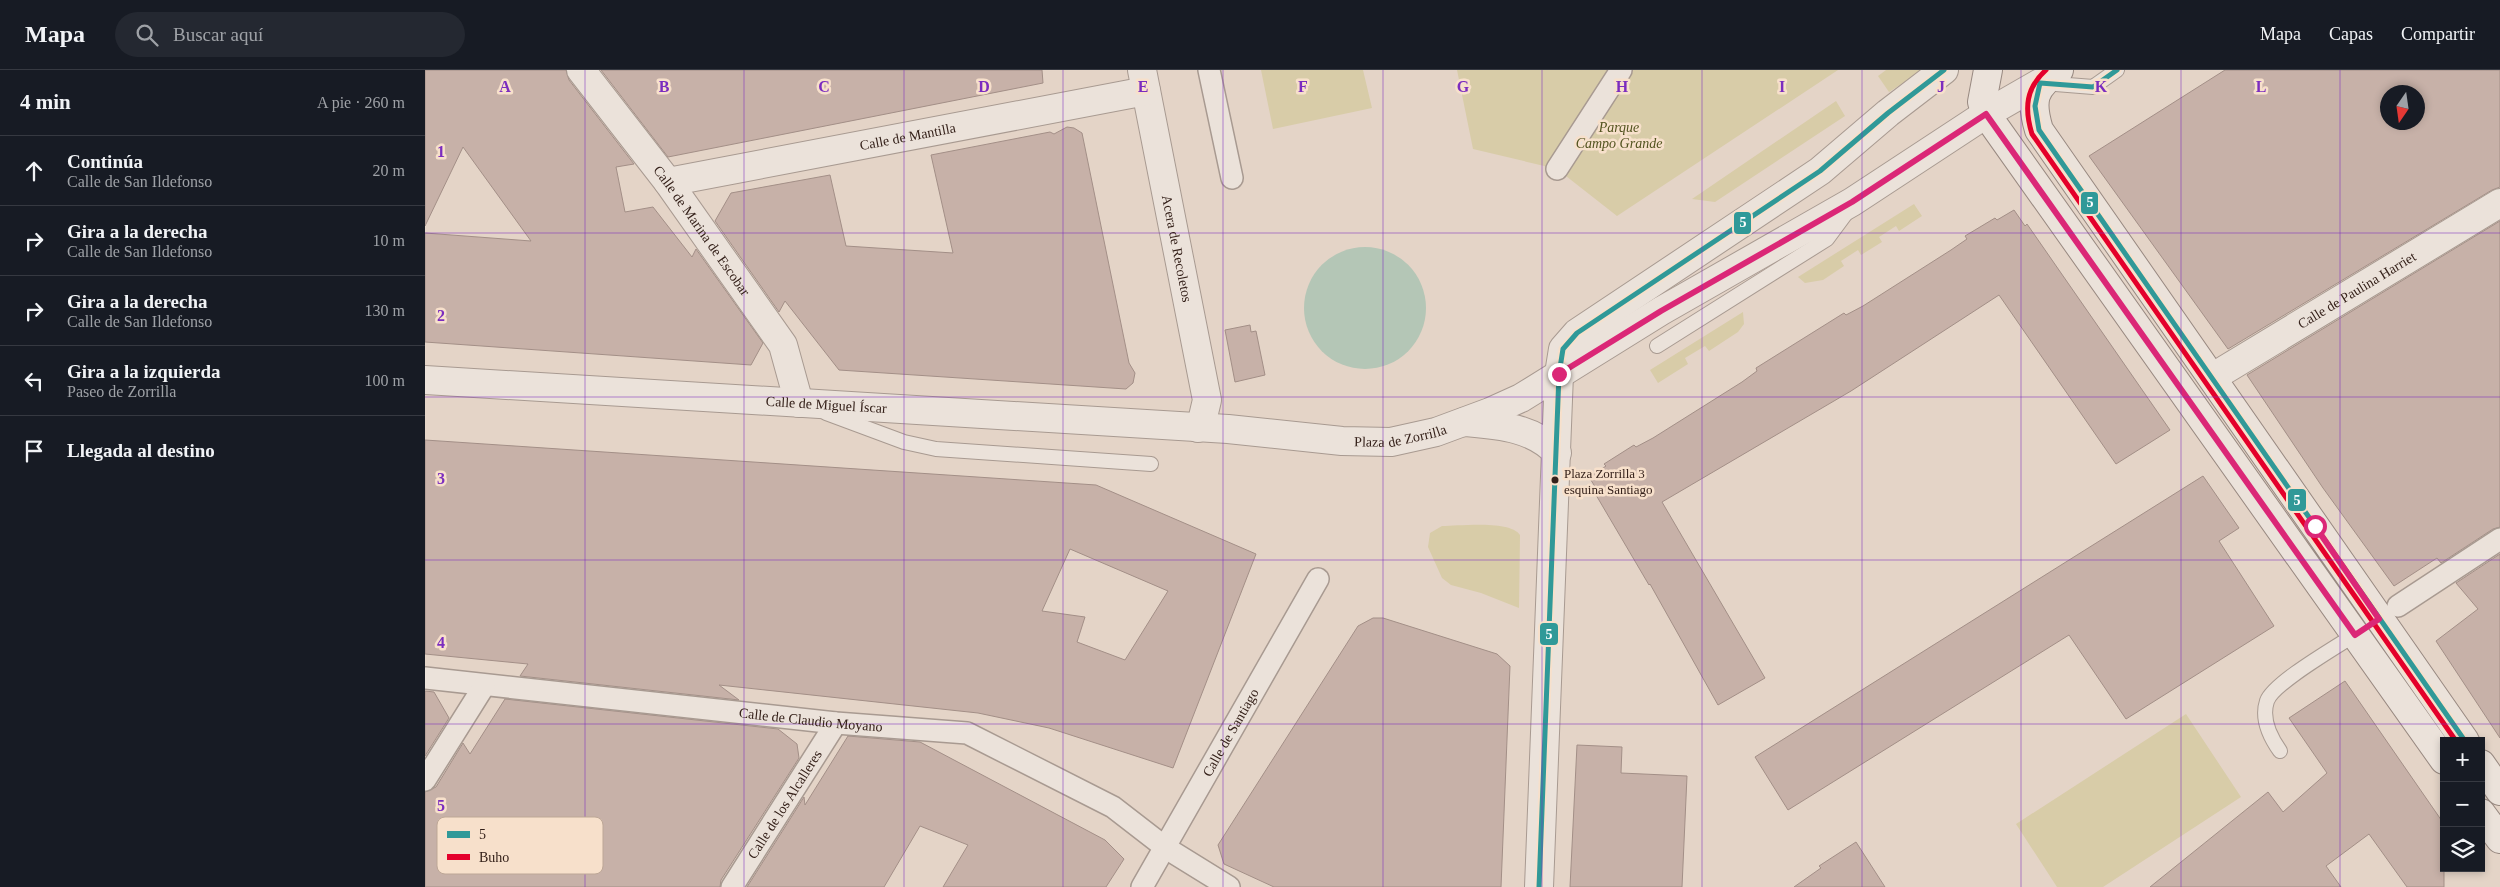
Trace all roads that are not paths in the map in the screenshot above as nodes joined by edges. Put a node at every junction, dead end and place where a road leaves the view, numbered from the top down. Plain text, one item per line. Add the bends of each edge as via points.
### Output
1 (581, 70) edge
2 (1209, 70) edge
3 (1621, 70) edge
4 (1945, 70) edge
5 (1988, 70) edge
6 (2117, 70) edge
7 (2049, 76) edge
8 (1144, 80) edge
9 (1986, 114) junction
10 (1557, 169) dead end
11 (1232, 178) dead end
12 (668, 182) junction
13 (1852, 202) junction
14 (2500, 203) edge
15 (1657, 346) dead end
16 (1559, 374) junction
17 (2213, 377) junction
18 (425, 380) edge
19 (799, 403) junction
20 (1465, 422) junction
21 (1198, 428) junction
22 (1228, 429) joint
23 (1557, 453) junction
24 (1151, 464) dead end
25 (2500, 539) edge
26 (1318, 579) dead end
27 (2388, 613) junction
28 (2355, 635) junction
29 (425, 678) edge
30 (484, 686) junction
31 (835, 723) junction
32 (2463, 737) edge
33 (2280, 751) dead end
34 (2440, 754) edge
35 (2485, 770) edge
36 (425, 780) edge
37 (2500, 791) edge
38 (2485, 818) edge
39 (2500, 839) edge
40 (1166, 848) junction
41 (732, 887) edge
42 (1142, 887) edge
43 (1229, 887) edge
44 (1539, 887) edge

1 - 12 street, Calle de Marina de Escobar
2 - 11 street
3 - 10 street
4 - 16 street via 1888,113 1820,172 1577,333 1563,349
5 - 9 street via 1982,102
6 - 7 lane via 2093,87
7 - 9 street, Plaza de Zorrilla
7 - 17 street via 2034,103 2039,130
8 - 12 street, Calle de Mantilla
8 - 21 street, Acera de Recoletos via 1207,400
9 - 13 street, Plaza de Zorrilla
9 - 28 street
12 - 19 street, Calle de Marina de Escobar via 783,346
13 - 15 lane via 1827,238
13 - 16 street, Plaza de Zorrilla via 1661,311
14 - 17 street, Calle de Paulina Harriet
16 - 20 street, Plaza de Zorrilla via 1521,398
16 - 23 street
17 - 27 street
18 - 19 street, Calle de Miguel Íscar
19 - 21 street, Calle de Miguel Íscar
19 - 24 lane via 904,442 937,449
20 - 22 street, Plaza de Zorrilla via 1391,442 1343,441
20 - 23 street via 1494,424 1535,435
21 - 22 street, Calle de Miguel Íscar
23 - 44 street
25 - 27 street
26 - 40 street, Calle de Santiago
27 - 28 lane
27 - 32 street
28 - 33 lane via 2295,675 2268,698 2266,724
28 - 34 street
29 - 30 street, Calle de Claudio Moyano
30 - 31 street, Calle de Claudio Moyano
30 - 36 street
31 - 40 street, Calle de Claudio Moyano via 967,734 1113,807
31 - 41 street, Calle de los Alcalleres
35 - 37 street
38 - 39 street
40 - 42 street, Calle de Santiago
40 - 43 street, Calle de Claudio Moyano

